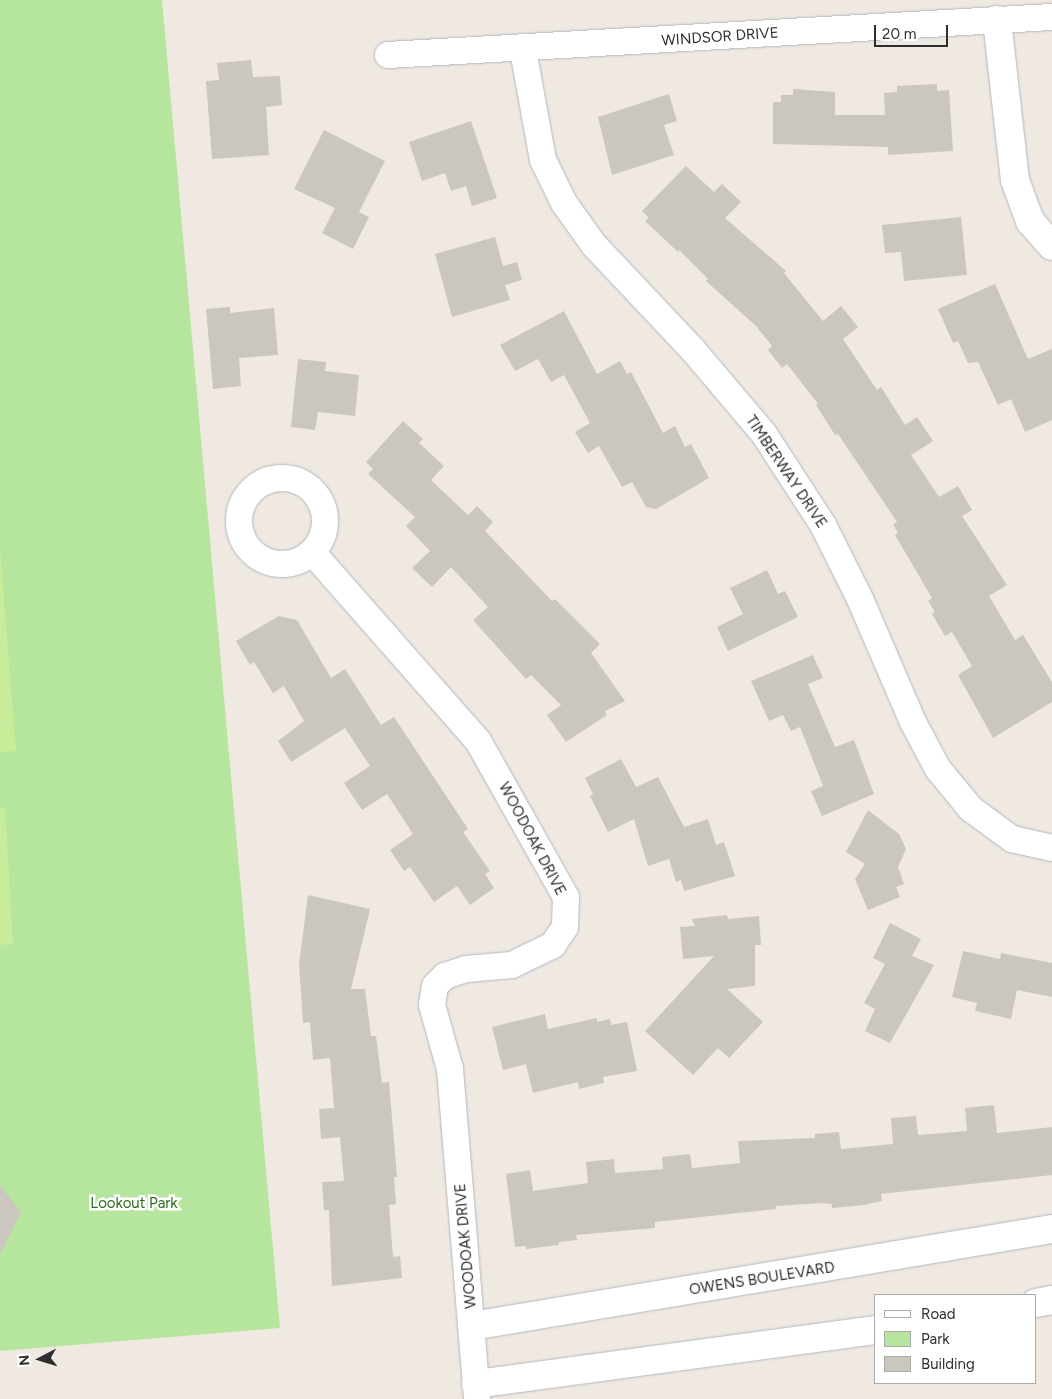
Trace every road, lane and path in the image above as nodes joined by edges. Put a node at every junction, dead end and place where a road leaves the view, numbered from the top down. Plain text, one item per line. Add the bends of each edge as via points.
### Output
1 (1052, 16) edge
2 (997, 20) junction
3 (524, 50) junction
4 (388, 56) dead end
5 (1052, 246) edge
6 (312, 552) dead end
7 (1052, 848) edge
8 (1052, 1229) edge
9 (1052, 1300) edge
10 (1037, 1303) edge
11 (472, 1326) junction
12 (874, 1330) edge
13 (477, 1392) edge

1 - 2 street, WINDSOR DRIVE
2 - 3 street, WINDSOR DRIVE
2 - 5 street via 1015,180 1030,221
3 - 4 street, WINDSOR DRIVE
3 - 7 street, TIMBERWAY DRIVE via 542,160 564,202 594,245 693,350 764,434 823,525 860,599 913,722 938,769 971,809 1012,840
6 - 11 street, WOODOAK DRIVE via 478,741 566,897 565,927 553,945 512,965 466,969 445,976 435,986 432,1005 450,1069
8 - 11 street, OWENS BOULEVARD
9 - 10 street
11 - 13 street, WOODOAK DRIVE
12 - 13 street

